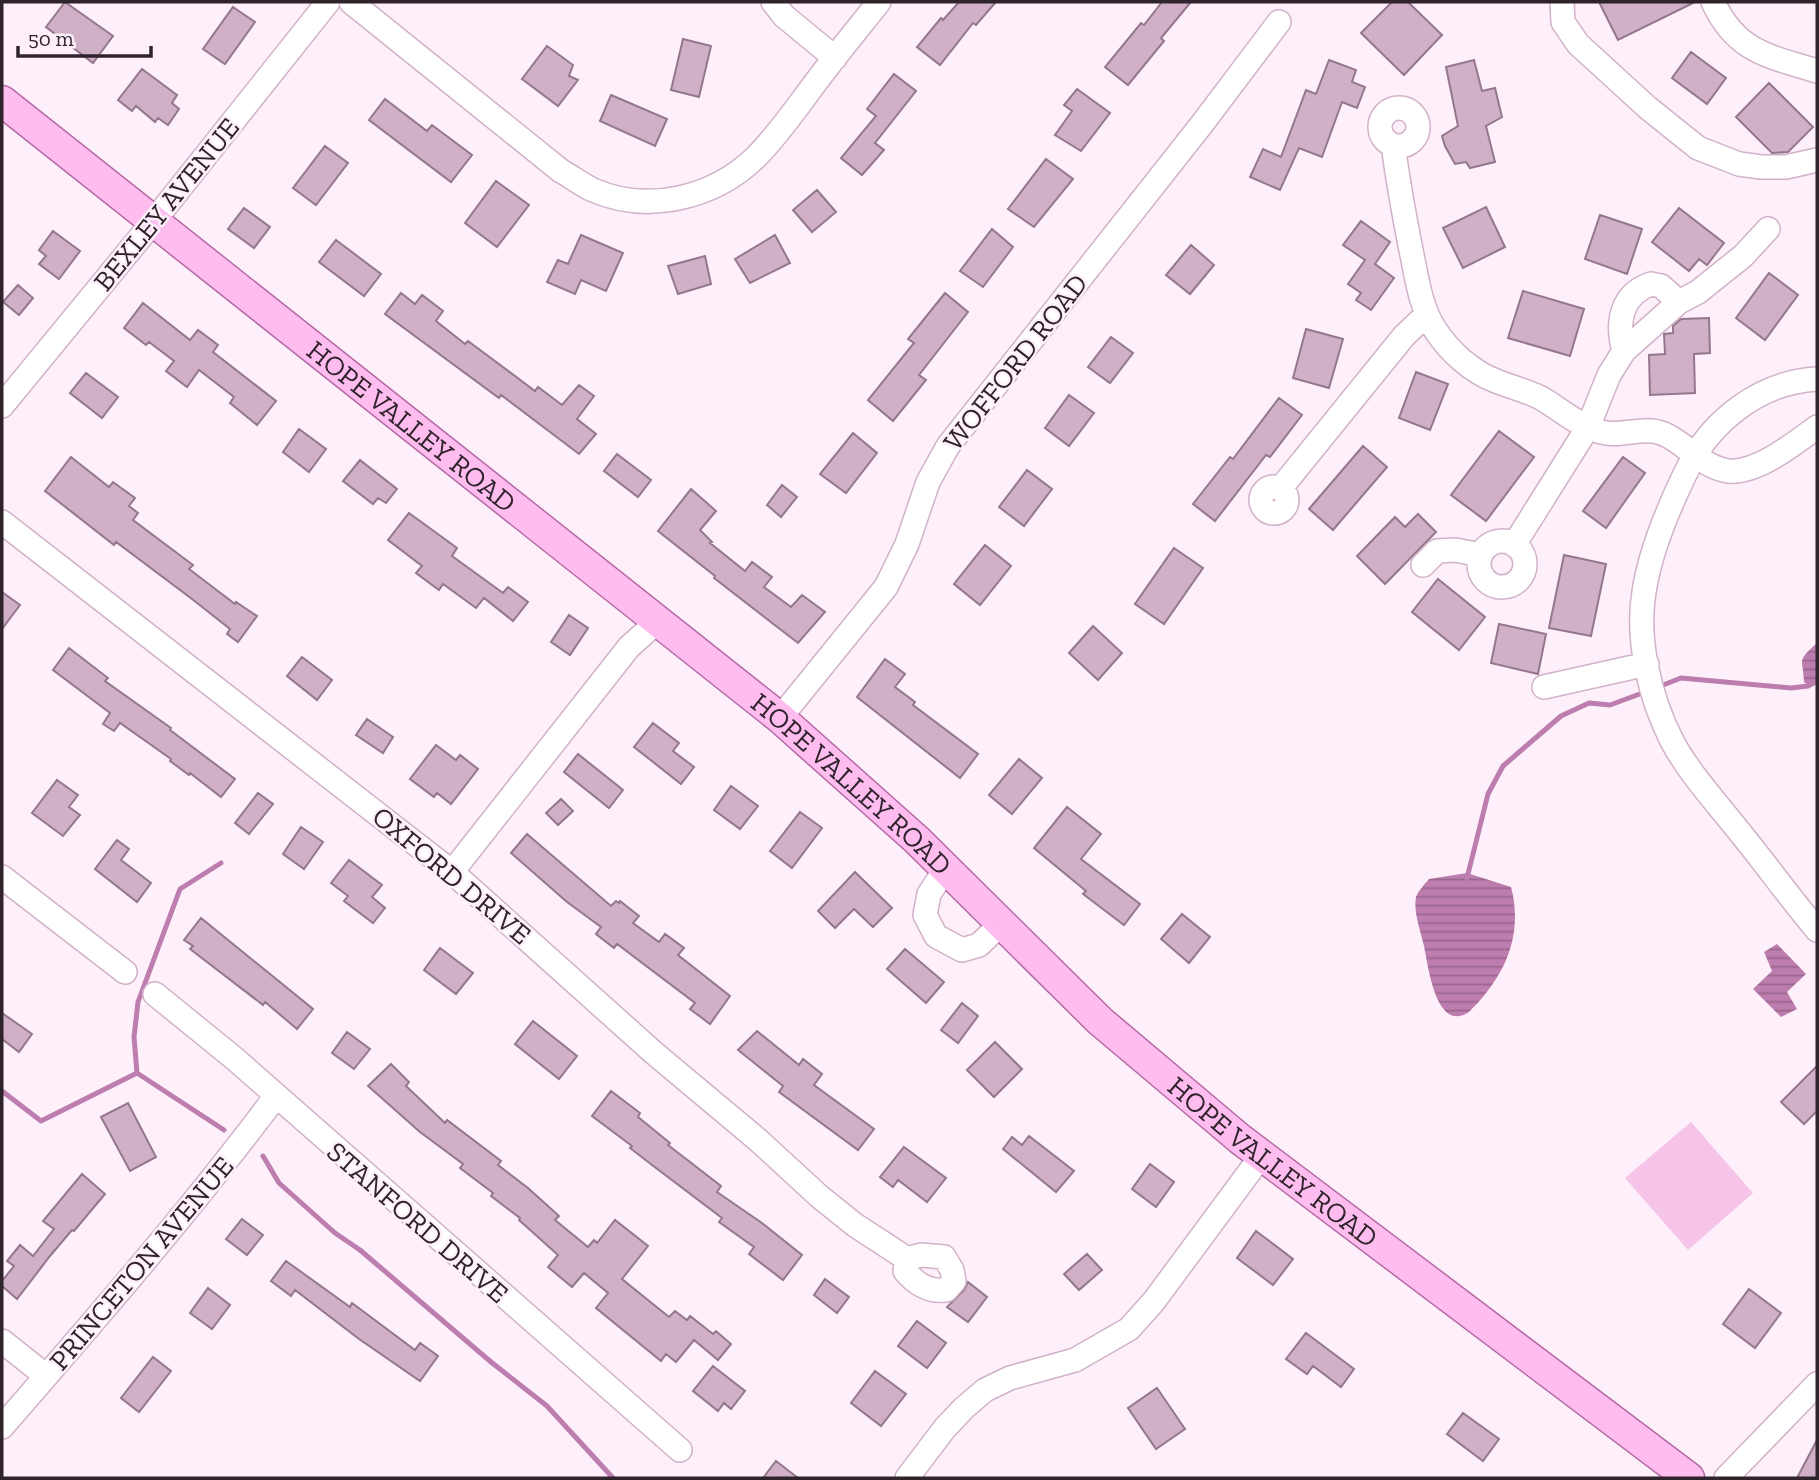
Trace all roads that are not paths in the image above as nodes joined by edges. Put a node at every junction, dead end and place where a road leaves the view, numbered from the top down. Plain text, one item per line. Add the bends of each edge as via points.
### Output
1 (328, 2) edge
2 (351, 2) edge
3 (773, 2) edge
4 (879, 2) edge
5 (1562, 2) edge
6 (1713, 2) edge
7 (1279, 22) dead end
8 (835, 58) junction
9 (1817, 71) edge
10 (2, 101) edge
11 (1393, 145) dead end
12 (1817, 160) edge
13 (153, 222) junction
14 (1769, 229) dead end
15 (1679, 302) junction
16 (1426, 315) junction
17 (1624, 351) junction
18 (1817, 379) edge
19 (2, 406) edge
20 (1817, 427) edge
21 (1588, 428) junction
22 (1694, 454) junction
23 (1280, 489) dead end
24 (2, 522) edge
25 (1514, 545) junction
26 (1481, 555) junction
27 (1423, 565) dead end
28 (658, 621) junction
29 (1647, 664) junction
30 (1544, 687) dead end
31 (780, 718) junction
32 (946, 868) junction
33 (452, 872) junction
34 (2, 877) edge
35 (1002, 923) junction
36 (1817, 930) edge
37 (125, 972) dead end
38 (155, 995) dead end
39 (276, 1096) junction
40 (1262, 1155) junction
41 (908, 1259) dead end
42 (2, 1340) edge
43 (46, 1376) junction
44 (1817, 1384) edge
45 (2, 1427) edge
46 (680, 1450) dead end
47 (907, 1478) edge
48 (1689, 1478) edge
49 (1726, 1478) edge

1 - 13 street, BEXLEY AVENUE
2 - 8 street via 561,171 593,190 625,200 652,202 705,192 718,185 755,158
3 - 8 street
4 - 8 street
5 - 12 street via 1563,22 1578,44 1698,148 1760,167
6 - 9 street via 1750,49
7 - 31 street, WOFFORD ROAD via 948,446 928,482 907,544 886,587
10 - 13 main road, HOPE VALLEY ROAD
11 - 16 street
13 - 19 street, BEXLEY AVENUE
13 - 28 main road, HOPE VALLEY ROAD
14 - 15 street via 1713,281
15 - 17 street
15 - 17 street via 1661,286 1651,284 1632,294 1619,325
16 - 21 street via 1448,347 1475,370 1538,397
16 - 23 street
17 - 21 street via 1609,374
18 - 22 street via 1765,392 1720,422
20 - 22 street via 1780,454 1751,467 1729,471
21 - 22 street via 1604,433 1644,429 1664,434
21 - 25 street
22 - 29 street via 1649,569 1642,615
24 - 33 street, OXFORD DRIVE
25 - 26 street via 1499,541
25 - 26 street via 1523,555 1524,569 1510,585 1496,586 1483,578
26 - 27 street via 1437,551
28 - 31 main road, HOPE VALLEY ROAD
28 - 33 street via 629,647
29 - 30 street
29 - 36 street via 1673,742
31 - 32 main road, HOPE VALLEY ROAD
32 - 35 main road, HOPE VALLEY ROAD
32 - 35 street via 929,894 925,915 936,936 962,950 979,945
33 - 41 street, OXFORD DRIVE via 820,1198
34 - 37 street
35 - 40 main road, HOPE VALLEY ROAD via 1100,1021
38 - 39 street, STANFORD DRIVE
39 - 43 street, PRINCETON AVENUE via 131,1279
39 - 46 street, STANFORD DRIVE
40 - 47 street via 1129,1329 1082,1357 985,1390 945,1427
40 - 48 main road, HOPE VALLEY ROAD
42 - 43 street
43 - 45 street, PRINCETON AVENUE
44 - 49 street

